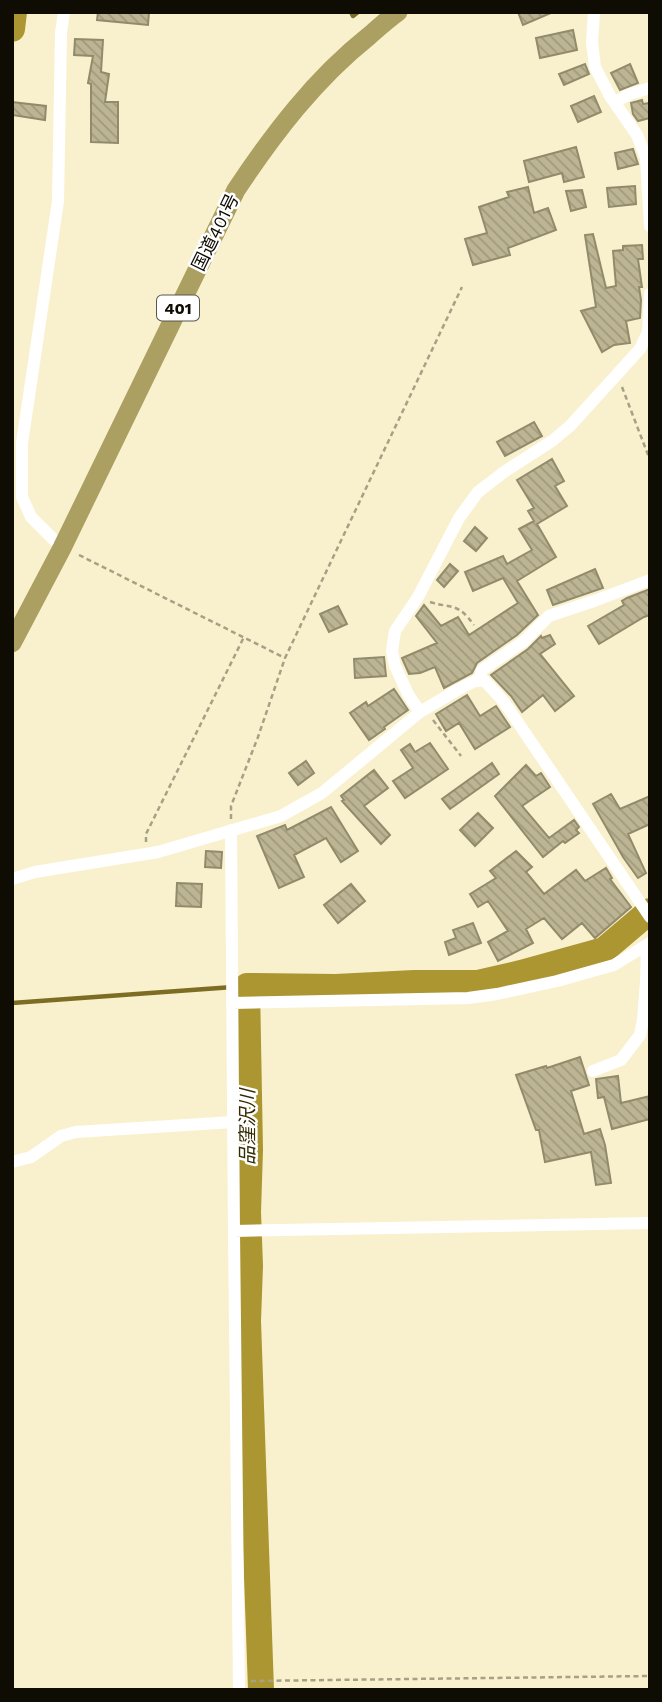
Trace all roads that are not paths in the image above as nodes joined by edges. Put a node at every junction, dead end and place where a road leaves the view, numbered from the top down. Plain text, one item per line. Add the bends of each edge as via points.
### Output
1 (64, 12) edge
2 (398, 12) edge
3 (594, 12) edge
4 (650, 88) edge
5 (615, 103) junction
6 (650, 226) edge
7 (650, 294) edge
8 (71, 551) junction
9 (650, 580) edge
10 (12, 643) edge
11 (479, 681) junction
12 (423, 710) junction
13 (231, 830) junction
14 (12, 878) edge
15 (650, 917) edge
16 (648, 944) edge
17 (232, 1003) junction
18 (593, 1071) dead end
19 (233, 1122) junction
20 (12, 1162) edge
21 (650, 1223) edge
22 (233, 1231) junction
23 (239, 1686) edge

1 - 8 street via 58,201 22,443 22,497 31,517
2 - 8 highway, 国道401号 / 401 via 343,56 302,101 236,190
3 - 5 street via 595,66
4 - 5 street
5 - 6 street via 646,158
7 - 12 street via 648,332 640,349 570,426 478,492 395,631 392,651 396,666 409,696
8 - 10 highway, 国道401号 / 401
9 - 11 street via 549,616 482,670
11 - 12 street
11 - 15 street via 484,680 504,702
12 - 13 street via 322,793 281,816
13 - 14 street via 158,852
13 - 17 street
16 - 17 street via 614,965 497,994
16 - 18 street via 640,1035 621,1060
17 - 19 street
19 - 20 street via 76,1132 61,1136 31,1157
19 - 22 street
21 - 22 street
22 - 23 street

